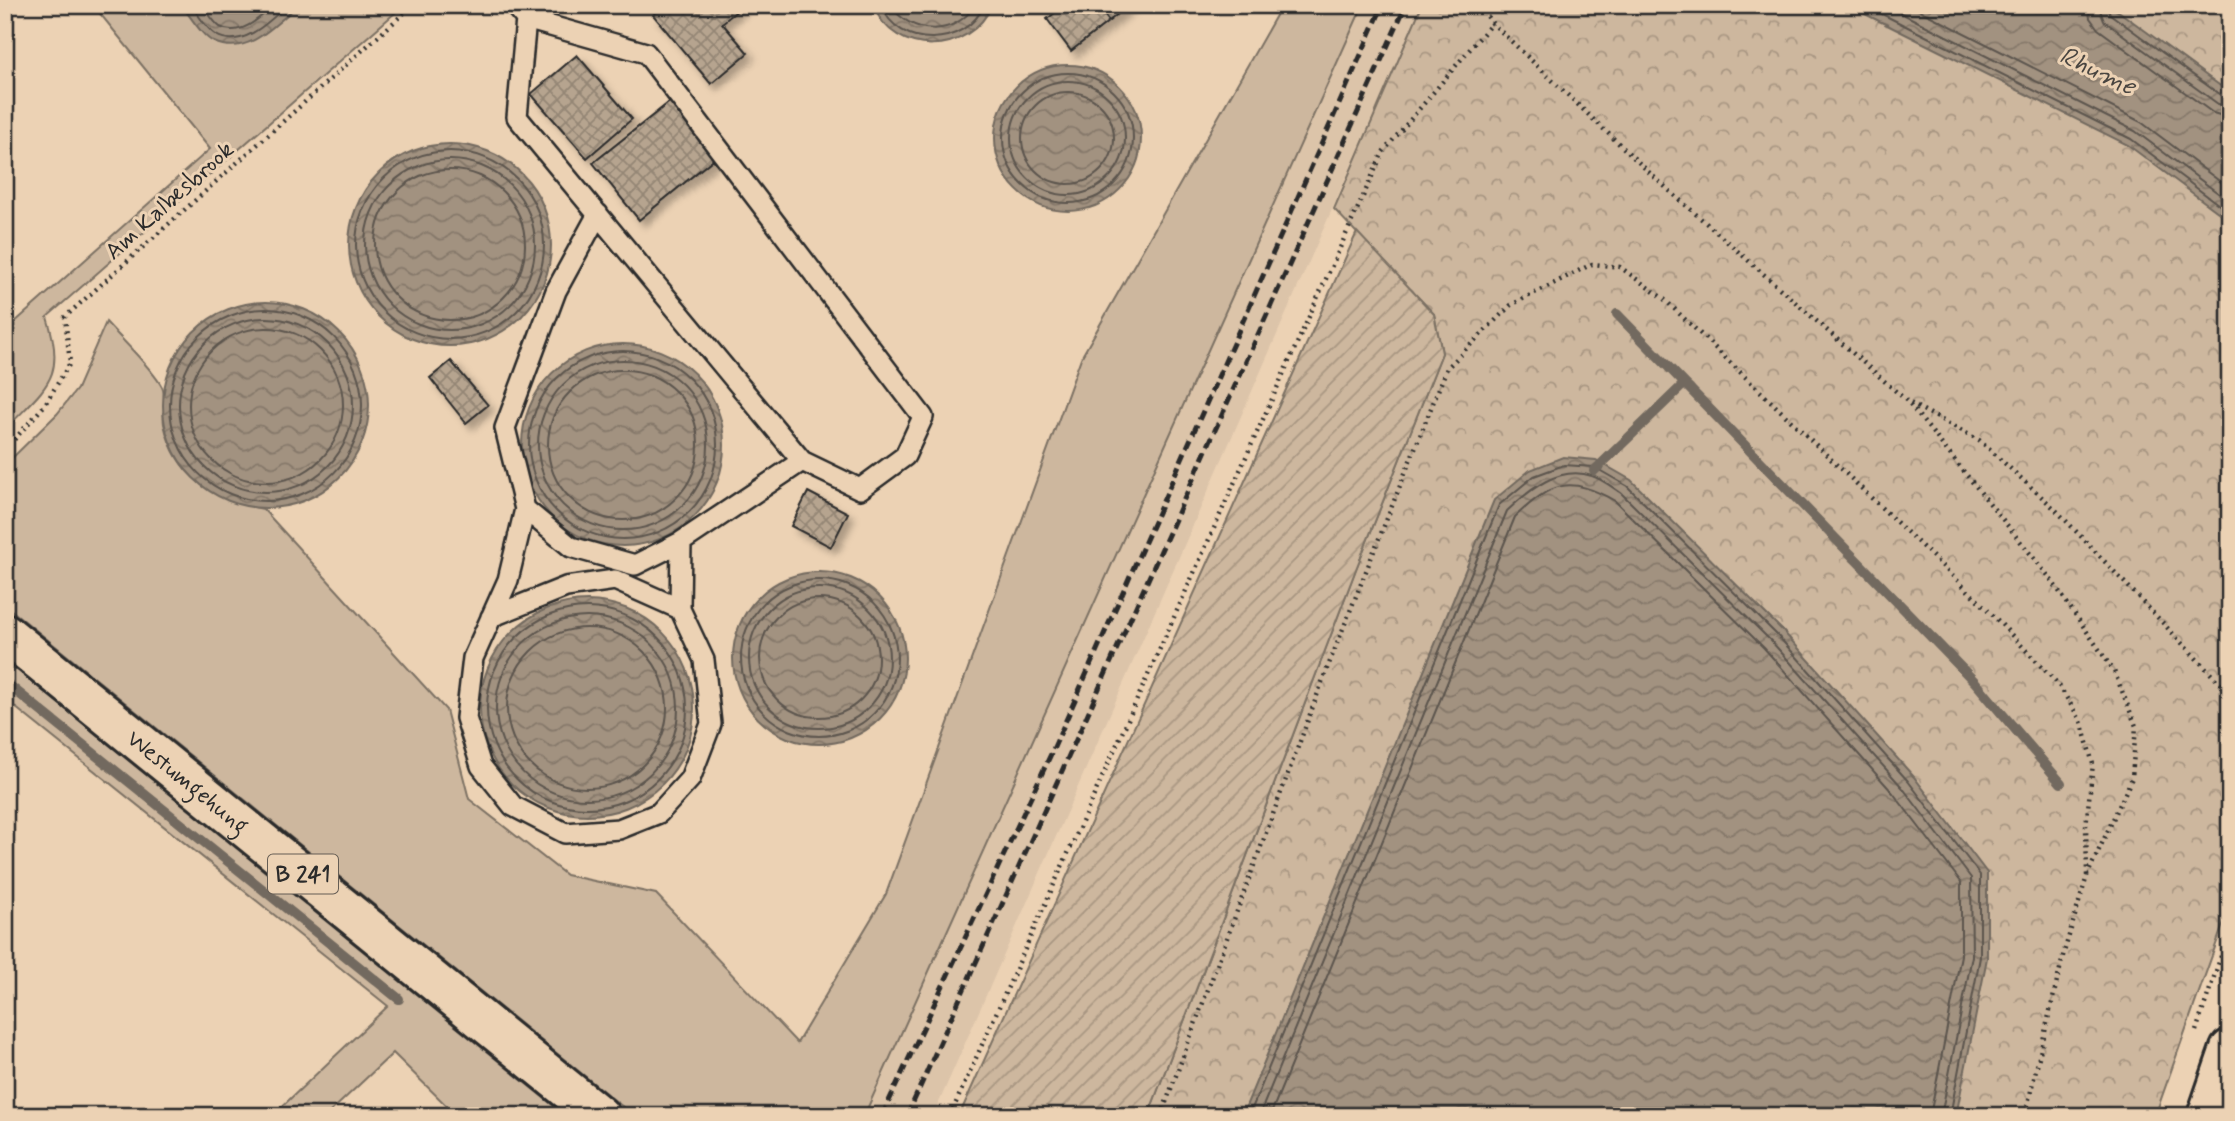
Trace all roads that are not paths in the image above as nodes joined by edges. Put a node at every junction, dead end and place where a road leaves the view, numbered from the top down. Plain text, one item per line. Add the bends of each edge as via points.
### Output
1 (523, 10) edge
2 (598, 214) junction
3 (802, 461) junction
4 (525, 509) junction
5 (681, 542) junction
6 (680, 609) junction
7 (491, 617) junction
8 (5, 633) edge
9 (2230, 1049) edge
10 (600, 1116) edge
11 (2207, 1116) edge

1 - 2 lane via 517,117
1 - 3 lane via 646,53 923,417 905,456 860,489
2 - 3 lane
2 - 4 lane via 556,291 505,428
3 - 5 lane
4 - 5 lane via 571,547 635,565
4 - 7 lane via 508,580
5 - 6 lane
6 - 7 lane via 615,580 566,587
6 - 7 lane via 704,660 711,724 690,779 659,813 618,829 565,833 513,806 481,766 466,718 473,658
8 - 10 main road, Westumgehung / B 241
9 - 11 main road

